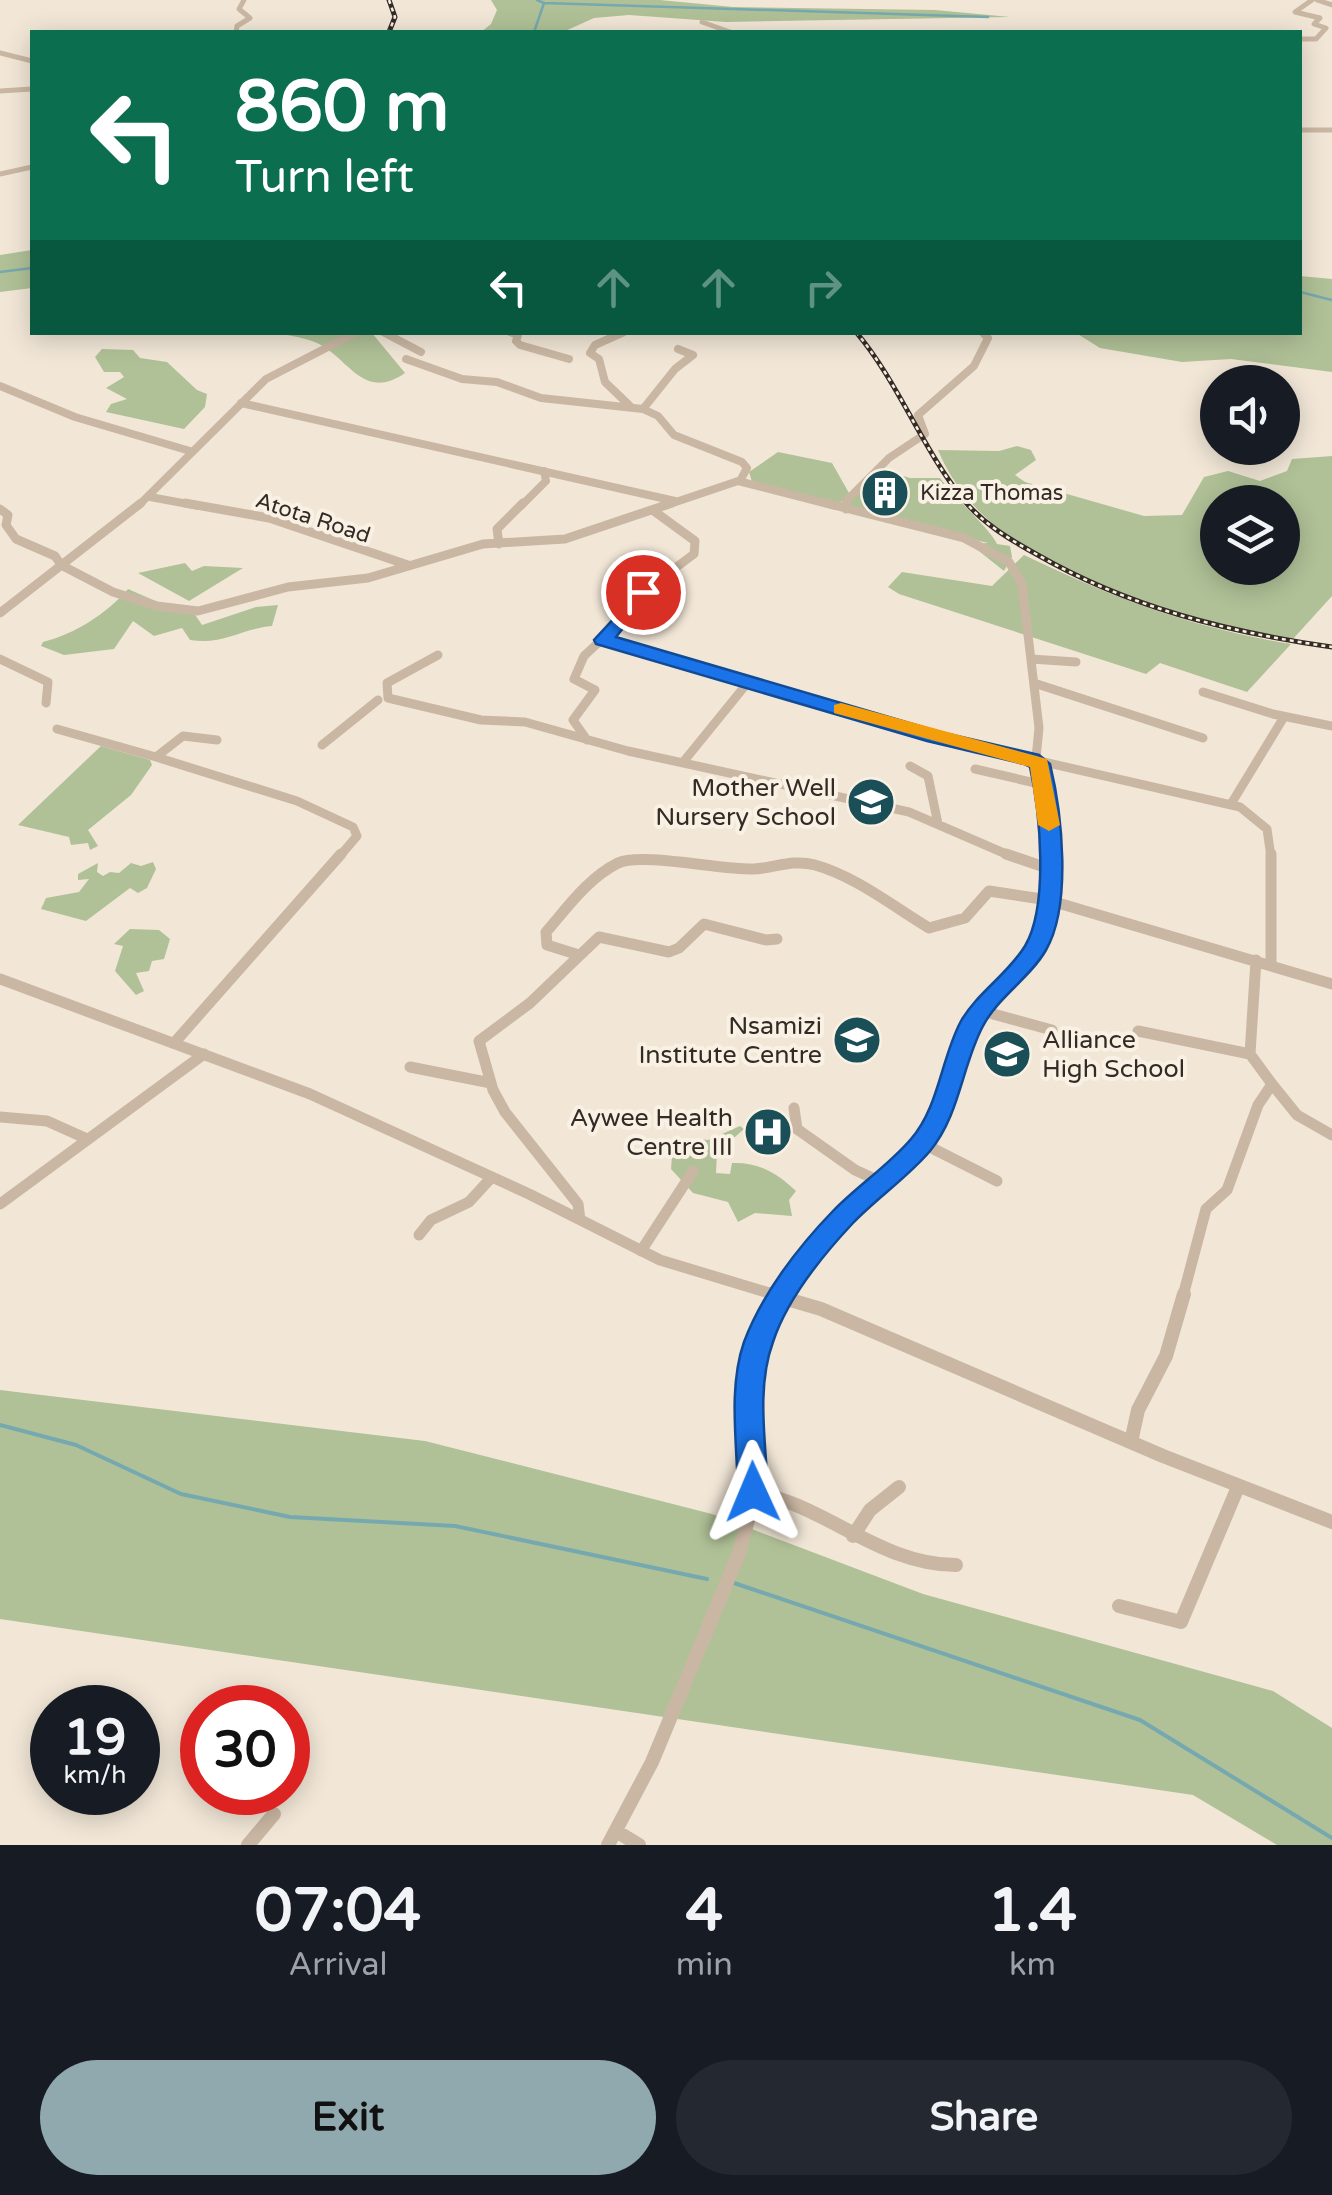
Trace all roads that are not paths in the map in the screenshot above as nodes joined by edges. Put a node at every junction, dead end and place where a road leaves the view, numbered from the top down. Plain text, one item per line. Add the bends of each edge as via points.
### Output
1 (244, 0) edge
2 (1314, 0) edge
3 (1332, 5) edge
4 (702, 22) dead end
5 (236, 30) edge
6 (724, 30) edge
7 (1302, 39) edge
8 (0, 53) edge
9 (30, 60) edge
10 (30, 89) edge
11 (0, 91) edge
12 (1302, 130) edge
13 (1332, 130) edge
14 (30, 166) edge
15 (0, 174) edge
16 (351, 335) edge
17 (389, 335) edge
18 (518, 335) edge
19 (617, 335) edge
20 (985, 335) edge
21 (678, 348) dead end
22 (569, 359) dead end
23 (0, 386) edge
24 (242, 404) junction
25 (630, 406) junction
26 (643, 409) junction
27 (190, 451) junction
28 (544, 471) junction
29 (740, 481) junction
30 (147, 497) junction
31 (676, 501) junction
32 (0, 509) edge
33 (846, 509) junction
34 (654, 511) junction
35 (499, 544) junction
36 (61, 565) junction
37 (408, 565) junction
38 (0, 614) edge
39 (603, 640) junction
40 (438, 655) dead end
41 (0, 659) edge
42 (1031, 659) junction
43 (1076, 662) dead end
44 (749, 681) junction
45 (1034, 683) junction
46 (1203, 692) dead end
47 (378, 700) dead end
48 (46, 703) dead end
49 (1284, 717) junction
50 (1332, 726) edge
51 (57, 729) dead end
52 (1202, 738) dead end
53 (216, 740) dead end
54 (588, 740) junction
55 (322, 745) dead end
56 (156, 756) junction
57 (684, 762) junction
58 (1040, 764) junction
59 (910, 766) dead end
60 (974, 768) dead end
61 (1044, 784) junction
62 (1231, 804) junction
63 (938, 824) junction
64 (1050, 869) junction
65 (1048, 900) junction
66 (777, 939) dead end
67 (579, 956) junction
68 (1256, 960) junction
69 (1270, 964) junction
70 (0, 978) edge
71 (1332, 984) edge
72 (982, 1011) junction
73 (1052, 1030) dead end
74 (1138, 1031) dead end
75 (175, 1042) junction
76 (204, 1054) junction
77 (1250, 1054) junction
78 (410, 1067) dead end
79 (490, 1083) junction
80 (1272, 1084) junction
81 (794, 1108) dead end
82 (0, 1117) edge
83 (1332, 1135) edge
84 (85, 1138) junction
85 (922, 1144) junction
86 (694, 1170) dead end
87 (491, 1178) junction
88 (879, 1181) junction
89 (997, 1181) dead end
90 (0, 1204) edge
91 (580, 1220) junction
92 (419, 1235) dead end
93 (641, 1252) junction
94 (782, 1294) junction
95 (1131, 1442) junction
96 (899, 1487) dead end
97 (1238, 1487) junction
98 (753, 1492) junction
99 (1332, 1522) edge
100 (853, 1536) junction
101 (956, 1565) dead end
102 (1119, 1606) dead end
103 (273, 1815) edge
104 (612, 1838) edge
105 (248, 1845) edge
106 (639, 1845) edge

1 - 5 street via 239,9 250,18
2 - 3 street
2 - 7 street via 1295,12 1320,18 1314,24 1326,28 1316,39
4 - 6 street
8 - 9 street
10 - 11 street
12 - 13 street
14 - 15 street
16 - 24 street via 284,366
17 - 25 street via 421,352 407,360 462,380 576,404
18 - 22 street via 520,345
19 - 25 street via 590,353 600,359 605,382
20 - 33 street via 975,364 918,415 925,434 889,458 844,503
21 - 26 street via 693,356
23 - 27 street via 75,418
24 - 27 street
24 - 28 street
25 - 26 street
26 - 29 street via 674,435 742,462 747,468
27 - 30 street
28 - 31 street
28 - 35 street via 546,481 497,529
29 - 31 street
29 - 33 street
30 - 36 street
30 - 37 street, Atota Road via 269,518
31 - 34 street
32 - 36 street via 12,536
33 - 42 street via 964,538 1009,562 1022,584
34 - 35 street via 565,539
34 - 39 street via 695,540 694,554 631,601 626,617
35 - 37 street
36 - 37 street via 113,592 198,611
36 - 38 street
39 - 44 street
39 - 54 street via 584,656 574,678 595,690 574,720
40 - 54 street via 387,683 388,698
41 - 48 street via 48,682
42 - 43 street
42 - 45 street
44 - 57 street
44 - 58 street
45 - 52 street
45 - 58 street
46 - 49 street
47 - 55 street
49 - 50 street
49 - 62 street
51 - 56 street
53 - 56 street via 182,736
54 - 57 street
56 - 75 street via 315,808 357,832
57 - 63 street via 910,812
58 - 61 street
58 - 62 street
59 - 63 street via 928,776
60 - 61 street
61 - 64 street
62 - 69 street via 1270,835
63 - 64 street
64 - 65 street
65 - 67 street via 990,890 962,920 929,928 812,864 759,869 630,857 595,878 546,932 547,946
65 - 68 street
65 - 72 street via 1036,948
66 - 67 street via 704,924 674,951 599,937
67 - 79 street via 479,1041
68 - 69 street
68 - 77 street
69 - 71 street
70 - 75 street
72 - 73 street
72 - 85 street via 964,1038 941,1110
74 - 77 street
75 - 76 street
76 - 84 street
76 - 87 street via 310,1094
77 - 80 street
78 - 79 street
79 - 91 street via 508,1117 578,1204
80 - 83 street via 1297,1115
80 - 95 street via 1228,1190 1206,1208 1166,1356 1138,1410
81 - 88 street via 797,1128
82 - 84 street via 47,1121
84 - 90 street
85 - 88 street
85 - 89 street
86 - 93 street
87 - 91 street
87 - 92 street
88 - 94 street
91 - 93 street
93 - 94 street
94 - 95 street
94 - 98 street via 750,1375
95 - 97 street
96 - 100 street via 870,1510
97 - 99 street
97 - 102 street via 1181,1622
98 - 100 street via 782,1497
98 - 104 street via 710,1632
100 - 101 street via 938,1566
103 - 105 street
104 - 106 street

